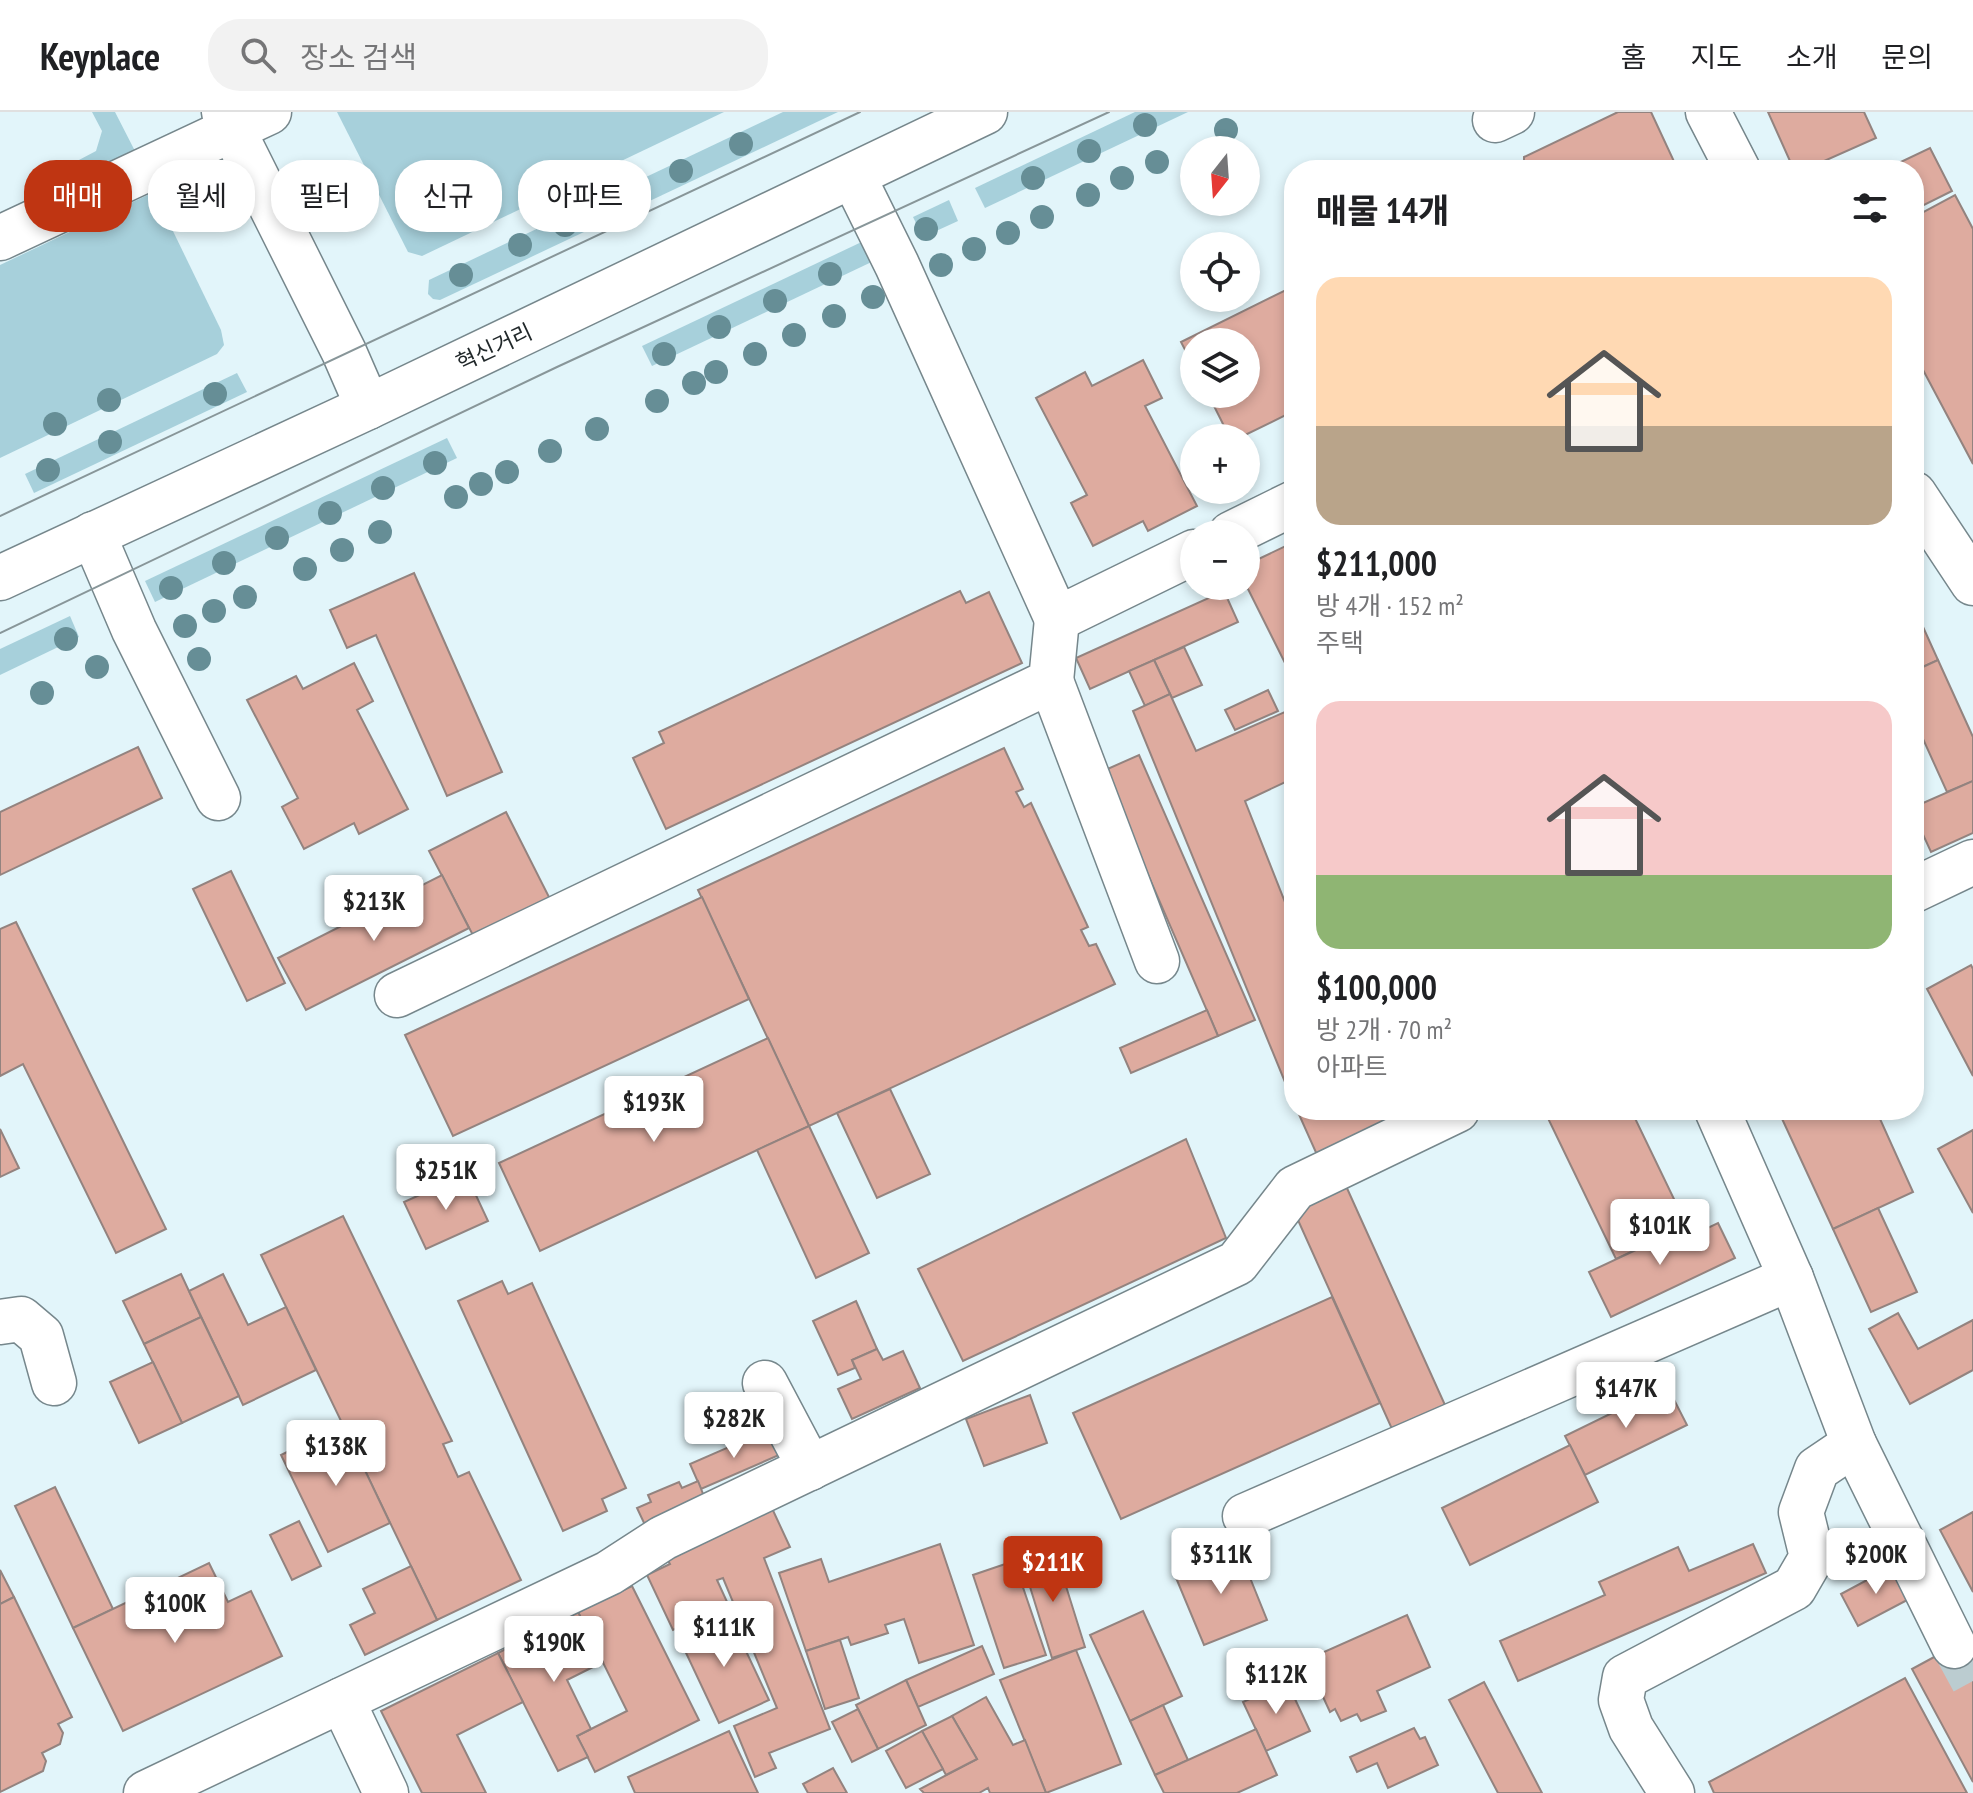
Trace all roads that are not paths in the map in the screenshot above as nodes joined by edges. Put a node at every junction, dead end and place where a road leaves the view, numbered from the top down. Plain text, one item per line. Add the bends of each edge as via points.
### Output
1 (985, 112) edge
2 (1708, 112) edge
3 (242, 118) edge
4 (1733, 160) edge
5 (853, 176) junction
6 (0, 238) edge
7 (368, 407) junction
8 (1284, 508) edge
9 (1924, 509) edge
10 (1259, 520) edge
11 (93, 534) junction
12 (1180, 559) edge
13 (0, 578) edge
14 (1973, 583) edge
15 (1057, 619) junction
16 (1051, 681) junction
17 (218, 798) dead end
18 (1973, 862) edge
19 (1924, 885) edge
20 (1157, 961) dead end
21 (397, 995) dead end
22 (1436, 1120) edge
23 (1721, 1120) edge
24 (1791, 1278) junction
25 (0, 1322) edge
26 (54, 1383) dead end
27 (765, 1383) dead end
28 (1854, 1444) junction
29 (810, 1468) junction
30 (1245, 1516) dead end
31 (1954, 1646) tunnel mouth
32 (342, 1700) junction
33 (146, 1793) edge
34 (386, 1793) edge
35 (1672, 1793) edge

1 - 5 street, 혁신거리
2 - 4 street
3 - 6 street
3 - 7 street
5 - 7 street, 혁신거리
5 - 15 street
7 - 11 street, 혁신거리
8 - 10 street
9 - 14 street
11 - 13 street, 혁신거리
11 - 17 street via 134,630
12 - 15 street
15 - 16 street
16 - 20 street
16 - 21 street
18 - 19 street
22 - 29 street via 1295,1188 1237,1263
23 - 24 street
24 - 28 street
24 - 30 street
25 - 26 street via 21,1319 41,1336
27 - 29 street
28 - 31 street
28 - 35 street via 1817,1469 1801,1512 1812,1557 1794,1588 1625,1677 1621,1700 1631,1728
29 - 32 street via 663,1538 609,1573
32 - 33 street
32 - 34 street

